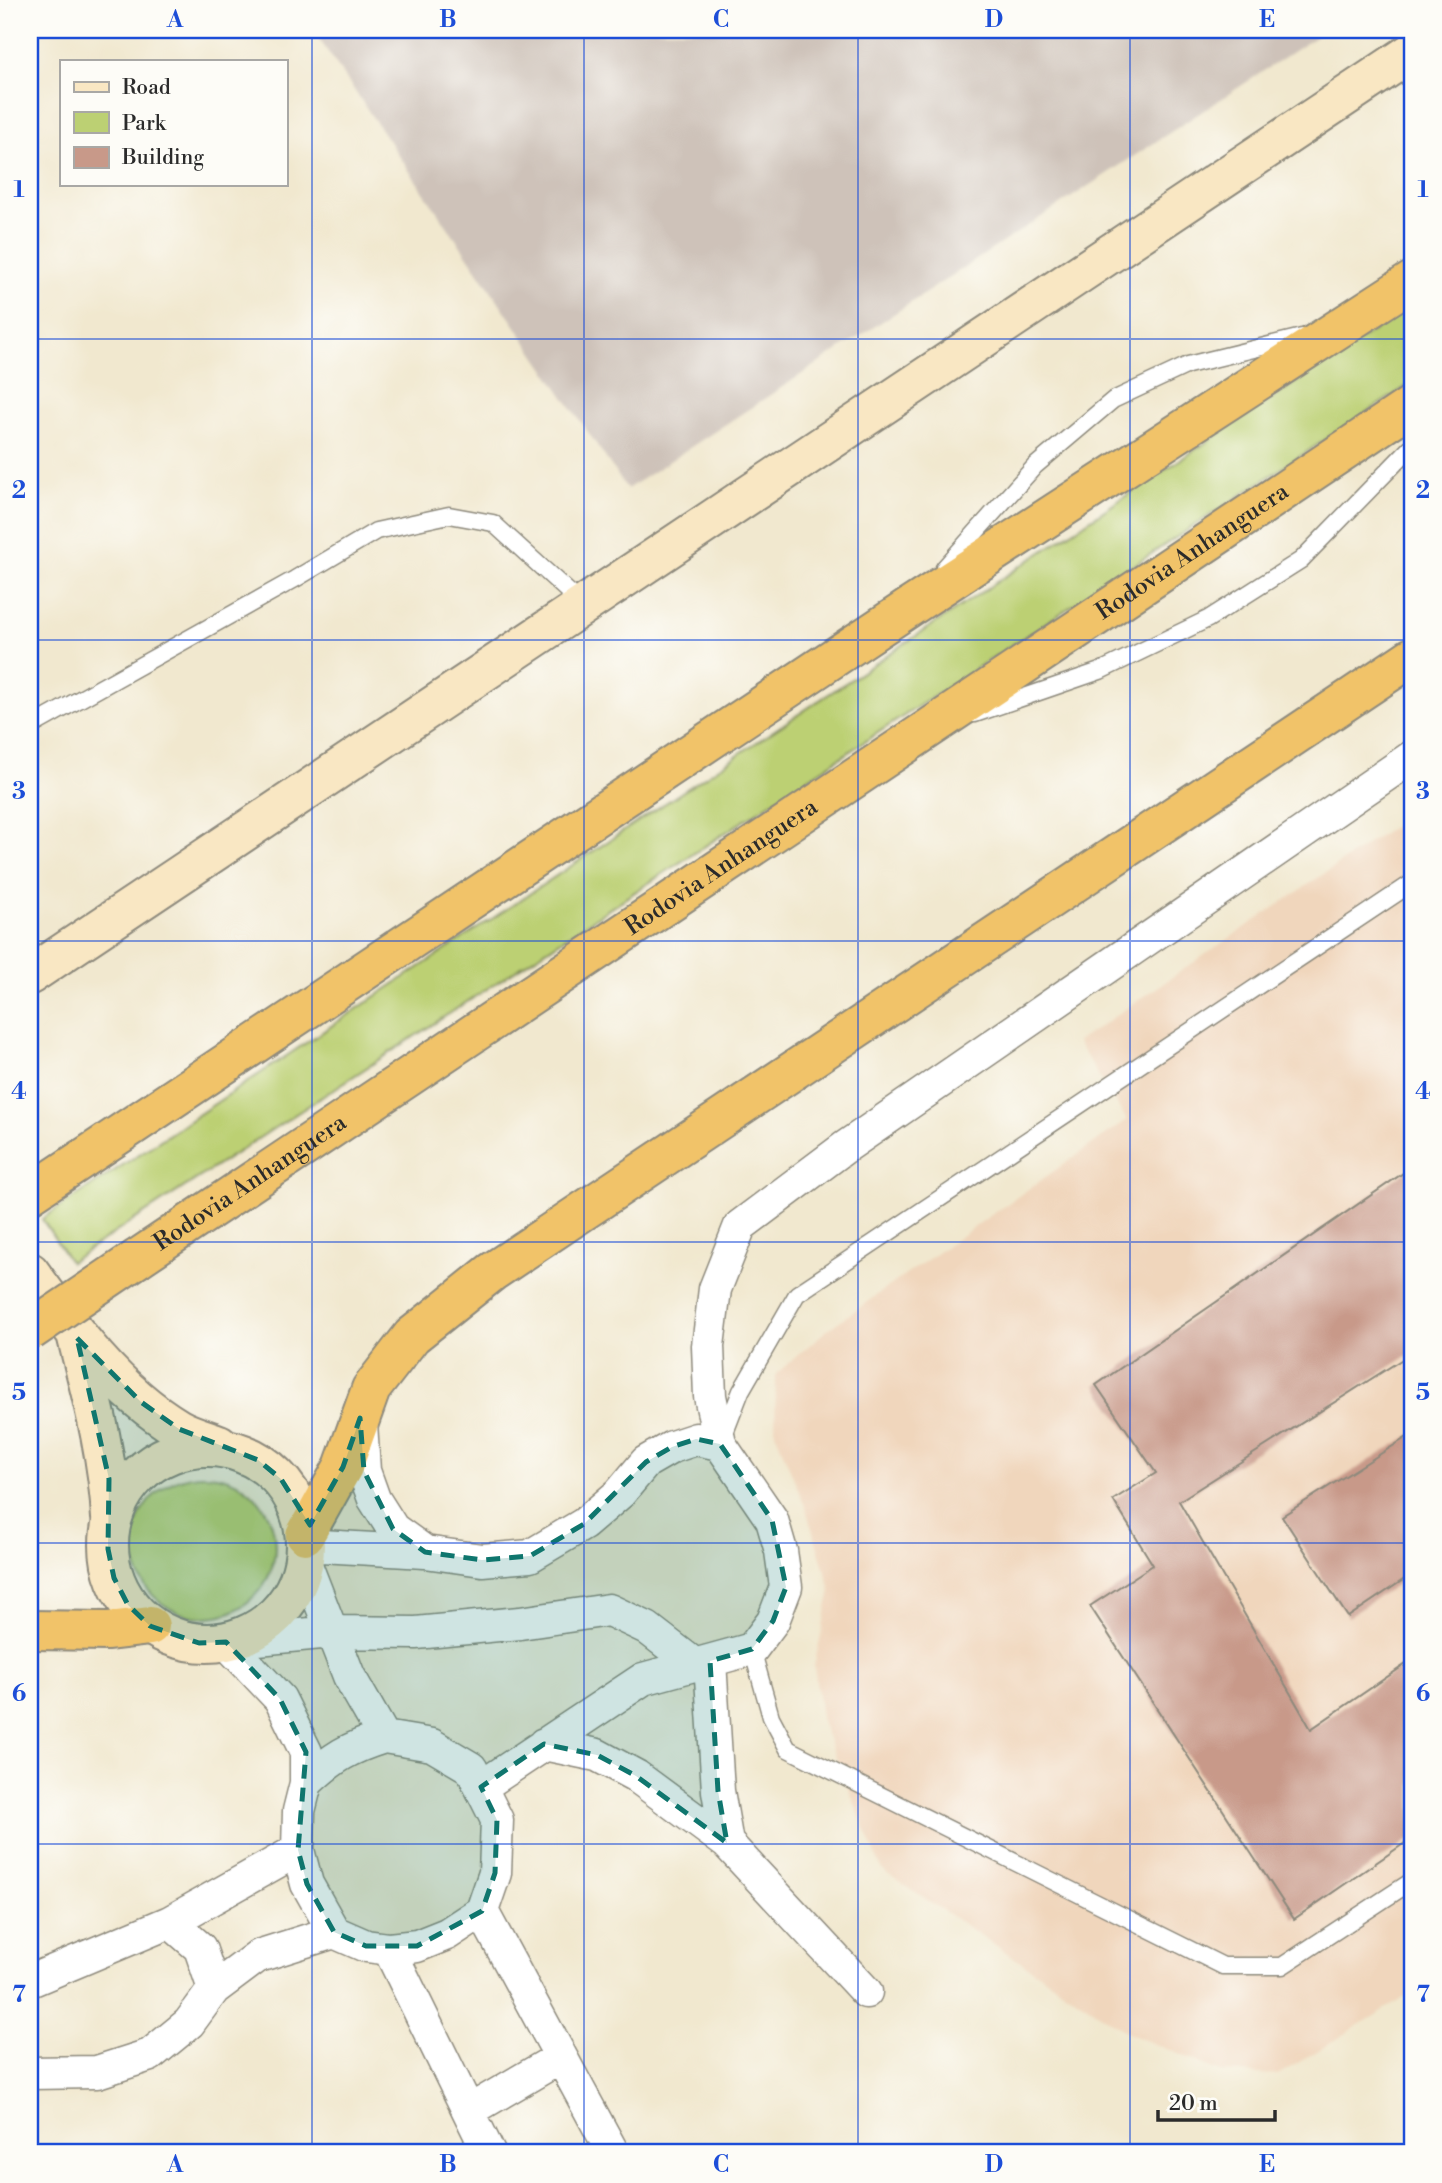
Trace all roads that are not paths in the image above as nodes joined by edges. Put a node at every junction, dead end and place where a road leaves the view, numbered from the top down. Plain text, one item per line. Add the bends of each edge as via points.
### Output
1 (1412, 52) edge
2 (1412, 281) edge
3 (1345, 327) junction
4 (1412, 405) edge
5 (1412, 446) edge
6 (584, 606) junction
7 (909, 607) junction
8 (1412, 657) edge
9 (30, 727) edge
10 (920, 733) junction
11 (1412, 757) edge
12 (1412, 883) edge
13 (30, 975) edge
14 (30, 1194) edge
15 (30, 1272) edge
16 (30, 1331) edge
17 (77, 1338) junction
18 (360, 1418) junction
19 (720, 1444) junction
20 (230, 1448) junction
21 (111, 1518) junction
22 (305, 1546) junction
23 (425, 1552) junction
24 (150, 1626) junction
25 (30, 1630) edge
26 (332, 1632) junction
27 (226, 1642) junction
28 (752, 1649) junction
29 (702, 1663) junction
30 (384, 1737) junction
31 (544, 1744) junction
32 (306, 1783) junction
33 (481, 1787) junction
34 (727, 1843) junction
35 (298, 1850) junction
36 (1412, 1881) edge
37 (482, 1911) junction
38 (170, 1922) junction
39 (334, 1932) junction
40 (389, 1949) junction
41 (30, 1981) edge
42 (214, 1989) junction
43 (866, 1992) dead end
44 (561, 2057) junction
45 (30, 2073) edge
46 (469, 2111) junction
47 (489, 2153) edge
48 (613, 2153) edge

1 - 6 street
2 - 3 highway
3 - 7 highway
3 - 7 lane via 1188,365 1112,400 1035,466
4 - 10 highway, Rodovia Anhanguera
5 - 10 lane via 1301,560 1208,619 1100,671
6 - 9 lane via 493,523 449,515 412,523 376,531
6 - 13 street
7 - 14 highway
8 - 18 highway via 492,1272 412,1336 370,1390
10 - 16 highway, Rodovia Anhanguera, bridge
11 - 19 street via 844,1147 740,1226 715,1289 708,1346 710,1396
12 - 19 lane via 797,1294 741,1391
15 - 17 street
17 - 20 street via 141,1402 180,1429
17 - 21 street via 105,1454
18 - 22 highway via 343,1467
18 - 23 street via 364,1471 374,1499 393,1529
19 - 23 street via 696,1439 671,1447 646,1462 620,1493 584,1524 530,1556 482,1560
19 - 28 street via 772,1520 781,1551 786,1587 773,1621
20 - 21 street via 200,1446 170,1452 144,1468 123,1490
20 - 22 street via 258,1460 281,1479 298,1505
21 - 24 street via 108,1549 114,1578 128,1605
22 - 23 street
22 - 26 street
22 - 27 street via 295,1588 278,1614 254,1632
24 - 25 highway
24 - 27 street via 174,1638
26 - 27 street
26 - 29 street via 416,1633 609,1610
26 - 30 street via 349,1676
27 - 32 street via 280,1699 306,1752
28 - 29 street
28 - 36 lane via 771,1717 789,1749 1223,1966 1282,1966
29 - 31 street via 643,1679
29 - 34 street
30 - 32 street via 336,1757
30 - 33 street via 432,1745 471,1768
31 - 33 street
31 - 34 street via 597,1755 636,1776
32 - 35 street via 299,1811
33 - 37 street via 496,1821 495,1872
34 - 43 street
35 - 38 street
35 - 39 street via 307,1884
37 - 40 street via 447,1934 417,1946
37 - 44 street
38 - 41 street
38 - 42 street via 200,1948
39 - 40 street via 366,1946
39 - 42 street via 258,1956
40 - 46 street
42 - 45 street via 189,2023 150,2055 97,2072
44 - 46 street
44 - 48 street
46 - 47 street

